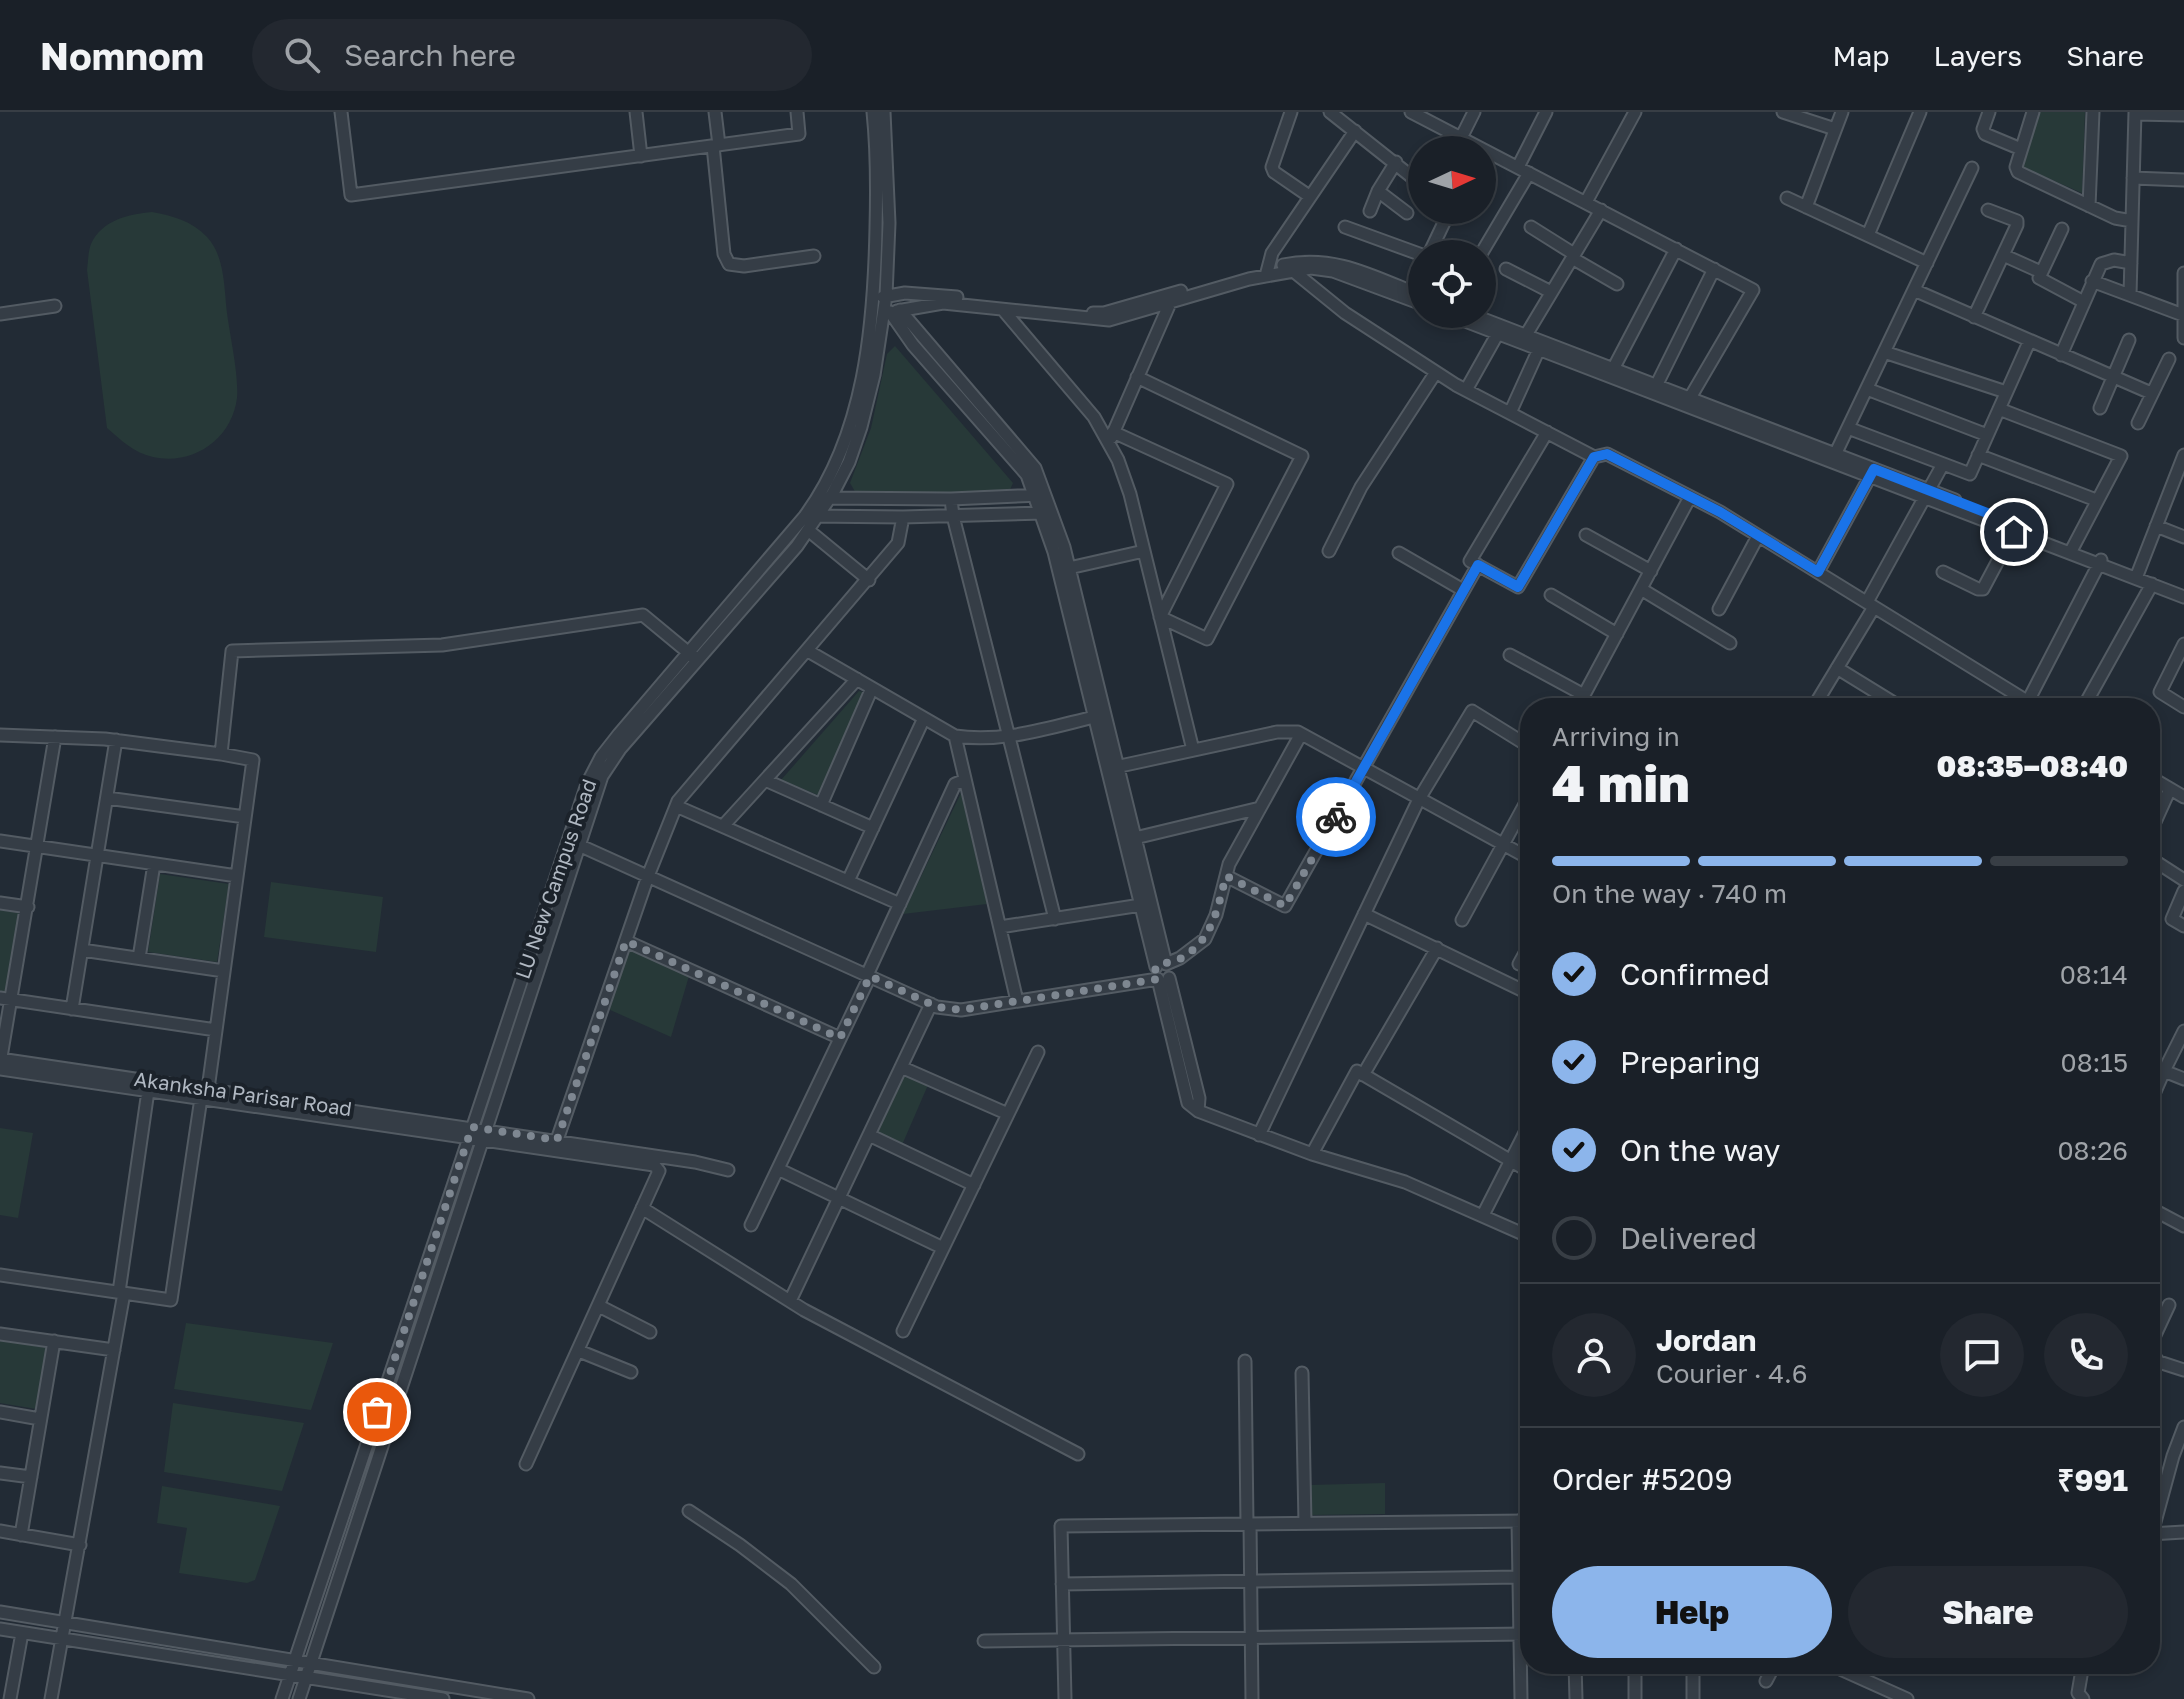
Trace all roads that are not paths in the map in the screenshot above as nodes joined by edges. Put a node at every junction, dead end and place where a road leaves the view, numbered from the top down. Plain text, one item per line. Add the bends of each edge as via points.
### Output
1 (341, 112) edge
2 (636, 112) edge
3 (715, 112) edge
4 (797, 112) edge
5 (873, 112) edge
6 (884, 112) edge
7 (1291, 112) edge
8 (1330, 112) edge
9 (1411, 112) edge
10 (1474, 112) edge
11 (1546, 112) edge
12 (1635, 112) edge
13 (1783, 112) edge
14 (1842, 112) edge
15 (1920, 112) edge
16 (1989, 112) edge
17 (2033, 112) edge
18 (2093, 112) edge
19 (2135, 113) edge
20 (2181, 114) edge
21 (1835, 129) junction
22 (1355, 131) junction
23 (1457, 136) edge
24 (1462, 136) edge
25 (716, 146) junction
26 (2021, 149) junction
27 (641, 156) junction
28 (1496, 157) edge
29 (1396, 162) junction
30 (1972, 168) dead end
31 (1524, 170) junction
32 (1408, 173) edge
33 (2133, 178) junction
34 (2184, 180) edge
35 (1378, 191) junction
36 (1309, 196) junction
37 (1787, 198) dead end
38 (1586, 202) junction
39 (2089, 206) junction
40 (1806, 207) junction
41 (1601, 210) junction
42 (1988, 210) dead end
43 (1370, 211) dead end
44 (1407, 213) dead end
45 (2132, 221) junction
46 (1345, 227) dead end
47 (1531, 227) dead end
48 (2062, 229) dead end
49 (1868, 235) junction
50 (1488, 240) edge
51 (1676, 249) junction
52 (1408, 250) edge
53 (2003, 255) junction
54 (814, 256) dead end
55 (1573, 256) junction
56 (1927, 263) junction
57 (2131, 263) junction
58 (1506, 269) dead end
59 (1714, 269) junction
60 (1292, 270) junction
61 (1267, 272) junction
62 (2041, 272) junction
63 (2184, 273) edge
64 (2092, 281) junction
65 (1617, 284) dead end
66 (1206, 288) junction
67 (1914, 290) junction
68 (1551, 292) junction
69 (1408, 294) edge
70 (1408, 295) edge
71 (2130, 295) junction
72 (924, 300) junction
73 (2084, 302) junction
74 (1170, 303) junction
75 (55, 306) dead end
76 (885, 306) junction
77 (1004, 311) junction
78 (0, 314) edge
79 (2183, 315) edge
80 (1089, 316) junction
81 (1974, 317) junction
82 (1496, 326) edge
83 (1485, 328) edge
84 (1498, 333) junction
85 (2184, 338) edge
86 (1524, 339) junction
87 (2129, 340) dead end
88 (2029, 342) junction
89 (1539, 349) junction
90 (1884, 352) junction
91 (2061, 355) junction
92 (2169, 359) dead end
93 (1436, 372) junction
94 (1611, 373) junction
95 (1137, 377) junction
96 (2113, 377) junction
97 (1654, 389) junction
98 (1867, 389) junction
99 (1466, 390) junction
100 (2006, 392) junction
101 (2151, 393) junction
102 (1688, 402) junction
103 (2100, 408) dead end
104 (1999, 409) junction
105 (1510, 413) junction
106 (2138, 423) dead end
107 (1848, 428) junction
108 (1547, 432) junction
109 (1987, 435) junction
110 (1111, 438) junction
111 (1978, 455) junction
112 (1594, 457) junction
113 (1834, 458) junction
114 (2183, 460) edge
115 (1943, 464) junction
116 (1872, 473) junction
117 (1928, 494) junction
118 (1039, 496) junction
119 (1690, 497) junction
120 (822, 498) junction
121 (951, 499) junction
122 (2096, 500) junction
123 (1045, 512) junction
124 (811, 516) junction
125 (953, 516) junction
126 (903, 517) junction
127 (2156, 526) junction
128 (2016, 528) junction
129 (808, 530) junction
130 (1586, 535) dead end
131 (1758, 536) junction
132 (2184, 537) edge
133 (2072, 550) junction
134 (1144, 551) junction
135 (1329, 551) dead end
136 (1399, 553) dead end
137 (2101, 561) junction
138 (1478, 565) junction
139 (1069, 568) junction
140 (1651, 571) junction
141 (1818, 572) junction
142 (1943, 572) dead end
143 (2137, 575) junction
144 (869, 580) junction
145 (2152, 584) junction
146 (1641, 589) junction
147 (2184, 589) edge
148 (1463, 590) junction
149 (1551, 595) dead end
150 (2184, 597) edge
151 (1870, 604) junction
152 (1719, 609) dead end
153 (1160, 617) junction
154 (1617, 634) junction
155 (1730, 643) dead end
156 (2184, 644) edge
157 (808, 651) junction
158 (1510, 655) dead end
159 (693, 656) junction
160 (2180, 662) edge
161 (1837, 668) junction
162 (857, 679) junction
163 (872, 688) junction
164 (1584, 695) junction
165 (1582, 698) edge
166 (1819, 698) edge
167 (1886, 698) edge
168 (2022, 698) edge
169 (2036, 698) edge
170 (2089, 698) edge
171 (2184, 707) edge
172 (1094, 717) junction
173 (924, 718) junction
174 (1301, 734) junction
175 (0, 735) edge
176 (955, 736) junction
177 (1010, 736) junction
178 (55, 737) junction
179 (116, 740) junction
180 (1520, 741) edge
181 (1193, 750) junction
182 (221, 754) junction
183 (1112, 768) junction
184 (1364, 768) junction
185 (765, 780) junction
186 (965, 780) junction
187 (2160, 783) edge
188 (2170, 789) junction
189 (2184, 797) edge
190 (107, 798) junction
191 (1419, 799) junction
192 (821, 805) junction
193 (676, 806) junction
194 (1260, 808) junction
195 (2160, 811) edge
196 (1520, 814) edge
197 (245, 817) junction
198 (723, 826) junction
199 (873, 828) junction
200 (1135, 838) junction
201 (0, 841) edge
202 (573, 842) junction
203 (1503, 845) junction
204 (37, 847) junction
205 (1520, 854) edge
206 (97, 856) junction
207 (154, 864) junction
208 (2160, 864) edge
209 (237, 876) junction
210 (648, 876) junction
211 (1226, 876) junction
212 (2184, 880) edge
213 (848, 881) junction
214 (2184, 891) edge
215 (0, 903) edge
216 (900, 904) junction
217 (1141, 905) junction
218 (28, 907) junction
219 (1364, 914) junction
220 (1055, 919) junction
221 (1462, 920) dead end
222 (2184, 926) edge
223 (1000, 927) junction
224 (626, 941) junction
225 (1437, 948) junction
226 (82, 950) junction
227 (139, 958) junction
228 (1161, 965) junction
229 (224, 971) junction
230 (869, 976) junction
231 (1164, 979) junction
232 (1520, 989) edge
233 (6, 999) edge
234 (1017, 1001) junction
235 (931, 1004) junction
236 (72, 1009) junction
237 (216, 1030) junction
238 (2184, 1031) edge
239 (840, 1038) junction
240 (1038, 1052) dead end
241 (1, 1063) edge
242 (901, 1067) junction
243 (2164, 1071) junction
244 (1363, 1075) junction
245 (2184, 1079) edge
246 (2160, 1080) edge
247 (148, 1091) junction
248 (205, 1094) junction
249 (1008, 1114) junction
250 (470, 1132) junction
251 (485, 1134) junction
252 (869, 1135) junction
253 (1259, 1135) junction
254 (557, 1140) junction
255 (1520, 1142) edge
256 (1312, 1154) junction
257 (1510, 1161) junction
258 (1520, 1166) edge
259 (778, 1169) junction
260 (728, 1170) dead end
261 (974, 1185) junction
262 (839, 1198) junction
263 (642, 1208) junction
264 (2160, 1213) edge
265 (1483, 1215) junction
266 (751, 1225) dead end
267 (2184, 1226) edge
268 (1520, 1232) edge
269 (943, 1248) junction
270 (0, 1275) edge
271 (121, 1293) junction
272 (790, 1301) junction
273 (2169, 1305) dead end
274 (599, 1306) junction
275 (2160, 1324) edge
276 (903, 1331) dead end
277 (650, 1332) dead end
278 (0, 1334) edge
279 (54, 1341) junction
280 (114, 1350) junction
281 (579, 1351) junction
282 (1245, 1361) dead end
283 (2160, 1362) edge
284 (2184, 1370) edge
285 (631, 1372) dead end
286 (1302, 1373) dead end
287 (0, 1412) edge
288 (40, 1419) junction
289 (2184, 1427) edge
290 (1078, 1454) dead end
291 (526, 1464) dead end
292 (0, 1473) edge
293 (31, 1477) junction
294 (2160, 1502) edge
295 (689, 1511) dead end
296 (1520, 1521) edge
297 (1305, 1523) junction
298 (1248, 1524) junction
299 (0, 1531) edge
300 (2184, 1532) edge
301 (2160, 1533) edge
302 (21, 1535) junction
303 (80, 1545) junction
304 (1520, 1566) edge
305 (1519, 1577) junction
306 (1251, 1581) junction
307 (1062, 1584) junction
308 (1520, 1586) edge
309 (0, 1612) edge
310 (66, 1623) junction
311 (0, 1629) edge
312 (22, 1633) junction
313 (1520, 1634) edge
314 (1251, 1638) junction
315 (63, 1639) junction
316 (1063, 1640) junction
317 (984, 1641) dead end
318 (295, 1661) junction
319 (310, 1663) junction
320 (874, 1667) dead end
321 (1523, 1674) edge
322 (1575, 1674) edge
323 (1635, 1674) edge
324 (1693, 1674) edge
325 (1770, 1674) edge
326 (1851, 1674) edge
327 (2081, 1674) edge
328 (290, 1675) junction
329 (305, 1678) junction
330 (1766, 1681) dead end
331 (10, 1699) edge
332 (51, 1699) edge
333 (282, 1699) edge
334 (299, 1699) edge
335 (443, 1699) edge
336 (528, 1699) edge
337 (1065, 1699) edge
338 (1252, 1699) edge
339 (1521, 1699) edge
340 (1576, 1699) edge
341 (1635, 1699) edge
342 (1693, 1699) edge
343 (1907, 1699) edge
344 (2083, 1699) edge

1 - 27 street via 351,195
2 - 27 street
3 - 25 street
4 - 25 street via 799,134
5 - 76 street, LU New Campus Road
6 - 76 street, LU New Campus Road via 889,223
7 - 36 street via 1272,167
8 - 22 street
9 - 23 street
10 - 24 street
11 - 31 street
12 - 38 street
13 - 21 street
14 - 21 street
15 - 49 street
16 - 26 street via 1985,134
17 - 26 street
18 - 39 street
19 - 20 street
19 - 33 street
21 - 40 street
22 - 29 street
22 - 36 street
25 - 27 street
25 - 54 street via 729,264
26 - 39 street via 2018,172
28 - 31 street
29 - 32 street
29 - 35 street
30 - 56 street
31 - 38 street
31 - 50 street
33 - 34 street
33 - 45 street
35 - 43 street
35 - 44 street
36 - 61 street via 1272,253
37 - 40 street
38 - 41 street
39 - 45 street
40 - 49 street
41 - 51 street
41 - 55 street
42 - 53 street via 2017,221
45 - 57 street
46 - 52 street
47 - 55 street
48 - 62 street
49 - 56 street
51 - 59 street
51 - 94 street
53 - 62 street
53 - 81 street
55 - 65 street
55 - 68 street
56 - 67 street
57 - 64 street via 2101,264
57 - 71 street
58 - 68 street
59 - 97 street
59 - 102 street via 1753,290
60 - 61 street
60 - 70 street via 1333,271
60 - 93 street via 1345,313
61 - 66 street
61 - 69 street via 1304,260 1339,263
62 - 73 street via 2040,280
63 - 79 street
64 - 71 street
64 - 73 street
66 - 74 street
66 - 80 street
67 - 81 street
67 - 90 street
68 - 86 street
71 - 79 street
72 - 76 street
72 - 76 street
72 - 77 street
72 - 80 street
73 - 91 street
74 - 80 street via 1109,320
74 - 95 street
75 - 78 street
76 - 118 street
76 - 120 street, LU New Campus Road via 861,427 849,462
77 - 80 street
77 - 110 street
79 - 85 street
81 - 88 street
82 - 86 street
83 - 84 street
84 - 86 street
84 - 99 street
86 - 89 street
86 - 94 street
87 - 96 street
88 - 91 street
88 - 100 street
89 - 94 street
89 - 105 street
90 - 98 street
90 - 100 street
91 - 96 street
92 - 101 street
93 - 99 street
93 - 135 street via 1361,487
94 - 97 street
95 - 110 street
95 - 153 street via 1302,456 1207,639
96 - 101 street
96 - 103 street
97 - 102 street
98 - 107 street
98 - 109 street
99 - 105 street
100 - 104 street
101 - 106 street
102 - 113 street
104 - 109 street
104 - 122 street via 2119,453
105 - 108 street
107 - 113 street
107 - 115 street
108 - 112 street
108 - 138 street via 1470,561
109 - 111 street
110 - 134 street
110 - 153 street via 1227,484
111 - 115 street via 1970,474
111 - 122 street
112 - 119 street via 1607,454
112 - 138 street via 1518,587
113 - 116 street
114 - 127 street
115 - 117 street
116 - 117 street
116 - 141 street
117 - 128 street
117 - 151 street
118 - 121 street
118 - 123 street
119 - 131 street
119 - 140 street
120 - 121 street
120 - 124 street, LU New Campus Road
121 - 125 street
122 - 133 street
123 - 125 street
123 - 139 street
123 - 172 street
124 - 126 street
124 - 129 street, LU New Campus Road
124 - 159 street, LU New Campus Road
125 - 126 street
125 - 177 street
126 - 144 street via 898,543
127 - 132 street
127 - 143 street
128 - 133 street
128 - 142 street via 1983,589
129 - 144 street
129 - 159 street, LU New Campus Road
130 - 140 street
131 - 141 street
131 - 152 street
133 - 137 street
134 - 139 street
134 - 153 street
136 - 148 street
137 - 143 street
137 - 169 street
138 - 148 street
139 - 183 street
140 - 146 street
141 - 151 street
143 - 145 street
143 - 147 street
144 - 157 street
145 - 150 street
145 - 170 street
146 - 154 street
146 - 155 street
148 - 184 street
149 - 154 street
151 - 161 street
151 - 168 street
153 - 181 street
154 - 164 street
156 - 160 street
157 - 162 street
157 - 193 street
158 - 164 street
159 - 182 street via 643,615 442,645 232,651
159 - 202 street, LU New Campus Road via 601,757 587,784
160 - 171 street via 2160,692
161 - 166 street
161 - 167 street
162 - 163 street
162 - 185 street
163 - 173 street
163 - 192 street
164 - 165 street
172 - 177 street
172 - 183 street
173 - 176 street
173 - 199 street
174 - 181 street via 1277,732
174 - 184 street
174 - 194 street
175 - 178 street
176 - 177 street
176 - 186 street
177 - 220 street
178 - 179 street
178 - 204 street
179 - 182 street
179 - 190 street
180 - 191 street via 1472,711
181 - 183 street
182 - 197 street via 253,760
183 - 200 street
183 - 217 street
184 - 191 street
184 - 211 street via 1285,906
185 - 192 street
185 - 198 street
186 - 216 street via 955,784
186 - 223 street
187 - 188 street
188 - 189 street
188 - 195 street
190 - 197 street
190 - 206 street
191 - 203 street
191 - 219 street
192 - 199 street
193 - 198 street
193 - 210 street
194 - 200 street
194 - 211 street
196 - 203 street
197 - 209 street
198 - 213 street
199 - 213 street
200 - 228 street
201 - 204 street
202 - 210 street
202 - 250 street, LU New Campus Road
202 - 251 street, LU New Campus Road
203 - 205 street
203 - 221 street
204 - 206 street
204 - 218 street
206 - 207 street
206 - 226 street
207 - 209 street
207 - 227 street
208 - 212 street
209 - 229 street
210 - 224 street
210 - 230 street
211 - 228 street via 1205,939
213 - 216 street
214 - 222 street via 2172,919
215 - 218 street
216 - 230 street
217 - 220 street
217 - 228 street
218 - 233 street
219 - 225 street
219 - 253 street
220 - 223 street
223 - 234 street
224 - 239 street
224 - 254 street
225 - 232 street
225 - 244 street
226 - 227 street
226 - 236 street
227 - 229 street
228 - 231 street via 1154,975
229 - 237 street
230 - 235 street
230 - 239 street
231 - 234 street
231 - 253 street via 1188,1103
233 - 236 street
233 - 241 street
234 - 235 street via 961,1010
235 - 242 street
236 - 237 street
237 - 248 street
238 - 243 street
239 - 259 street
240 - 249 street
241 - 247 street, Akanksha Parisar Road
241 - 248 street, Akanksha Parisar Road
242 - 249 street
242 - 252 street
243 - 245 street
243 - 246 street
244 - 256 street via 1357,1071
244 - 257 street
247 - 248 street, Akanksha Parisar Road
247 - 271 street
248 - 250 street, Akanksha Parisar Road
248 - 271 street via 171,1300
249 - 261 street
250 - 251 street, Akanksha Parisar Road
250 - 318 street, LU New Campus Road
251 - 254 street
251 - 263 street via 654,1165 659,1171
251 - 319 street, LU New Campus Road
252 - 261 street
252 - 262 street
253 - 256 street
254 - 260 street
255 - 257 street
256 - 265 street via 1405,1182
257 - 258 street
257 - 265 street
259 - 262 street
259 - 266 street
261 - 269 street
262 - 269 street
262 - 272 street
263 - 272 street
263 - 274 street
264 - 267 street
265 - 268 street
269 - 276 street
270 - 271 street
271 - 280 street
272 - 290 street
273 - 275 street
274 - 277 street
274 - 281 street
278 - 279 street
279 - 280 street
279 - 288 street
280 - 303 street
281 - 285 street
281 - 291 street
282 - 298 street
283 - 284 street
286 - 297 street
287 - 288 street
288 - 293 street
289 - 294 street
292 - 293 street
293 - 302 street
295 - 320 street via 791,1584
296 - 297 street
297 - 298 street
298 - 306 street
298 - 307 street via 1061,1526
299 - 302 street
300 - 301 street
302 - 303 street
303 - 310 street
304 - 305 street
305 - 306 street
305 - 308 street
306 - 307 street
306 - 314 street
307 - 316 street
309 - 310 street
310 - 315 street
310 - 318 street
311 - 312 street
312 - 315 street
312 - 331 street
313 - 314 street
314 - 316 street
314 - 338 street
315 - 328 street
315 - 332 street
316 - 317 street
316 - 337 street
318 - 319 street
318 - 328 street, LU New Campus Road
319 - 329 street, LU New Campus Road
319 - 336 street
321 - 339 street
322 - 340 street
323 - 341 street
324 - 342 street
325 - 330 street
326 - 343 street
327 - 344 street via 2078,1693
328 - 329 street
328 - 333 street, LU New Campus Road
329 - 334 street, LU New Campus Road
329 - 335 street

